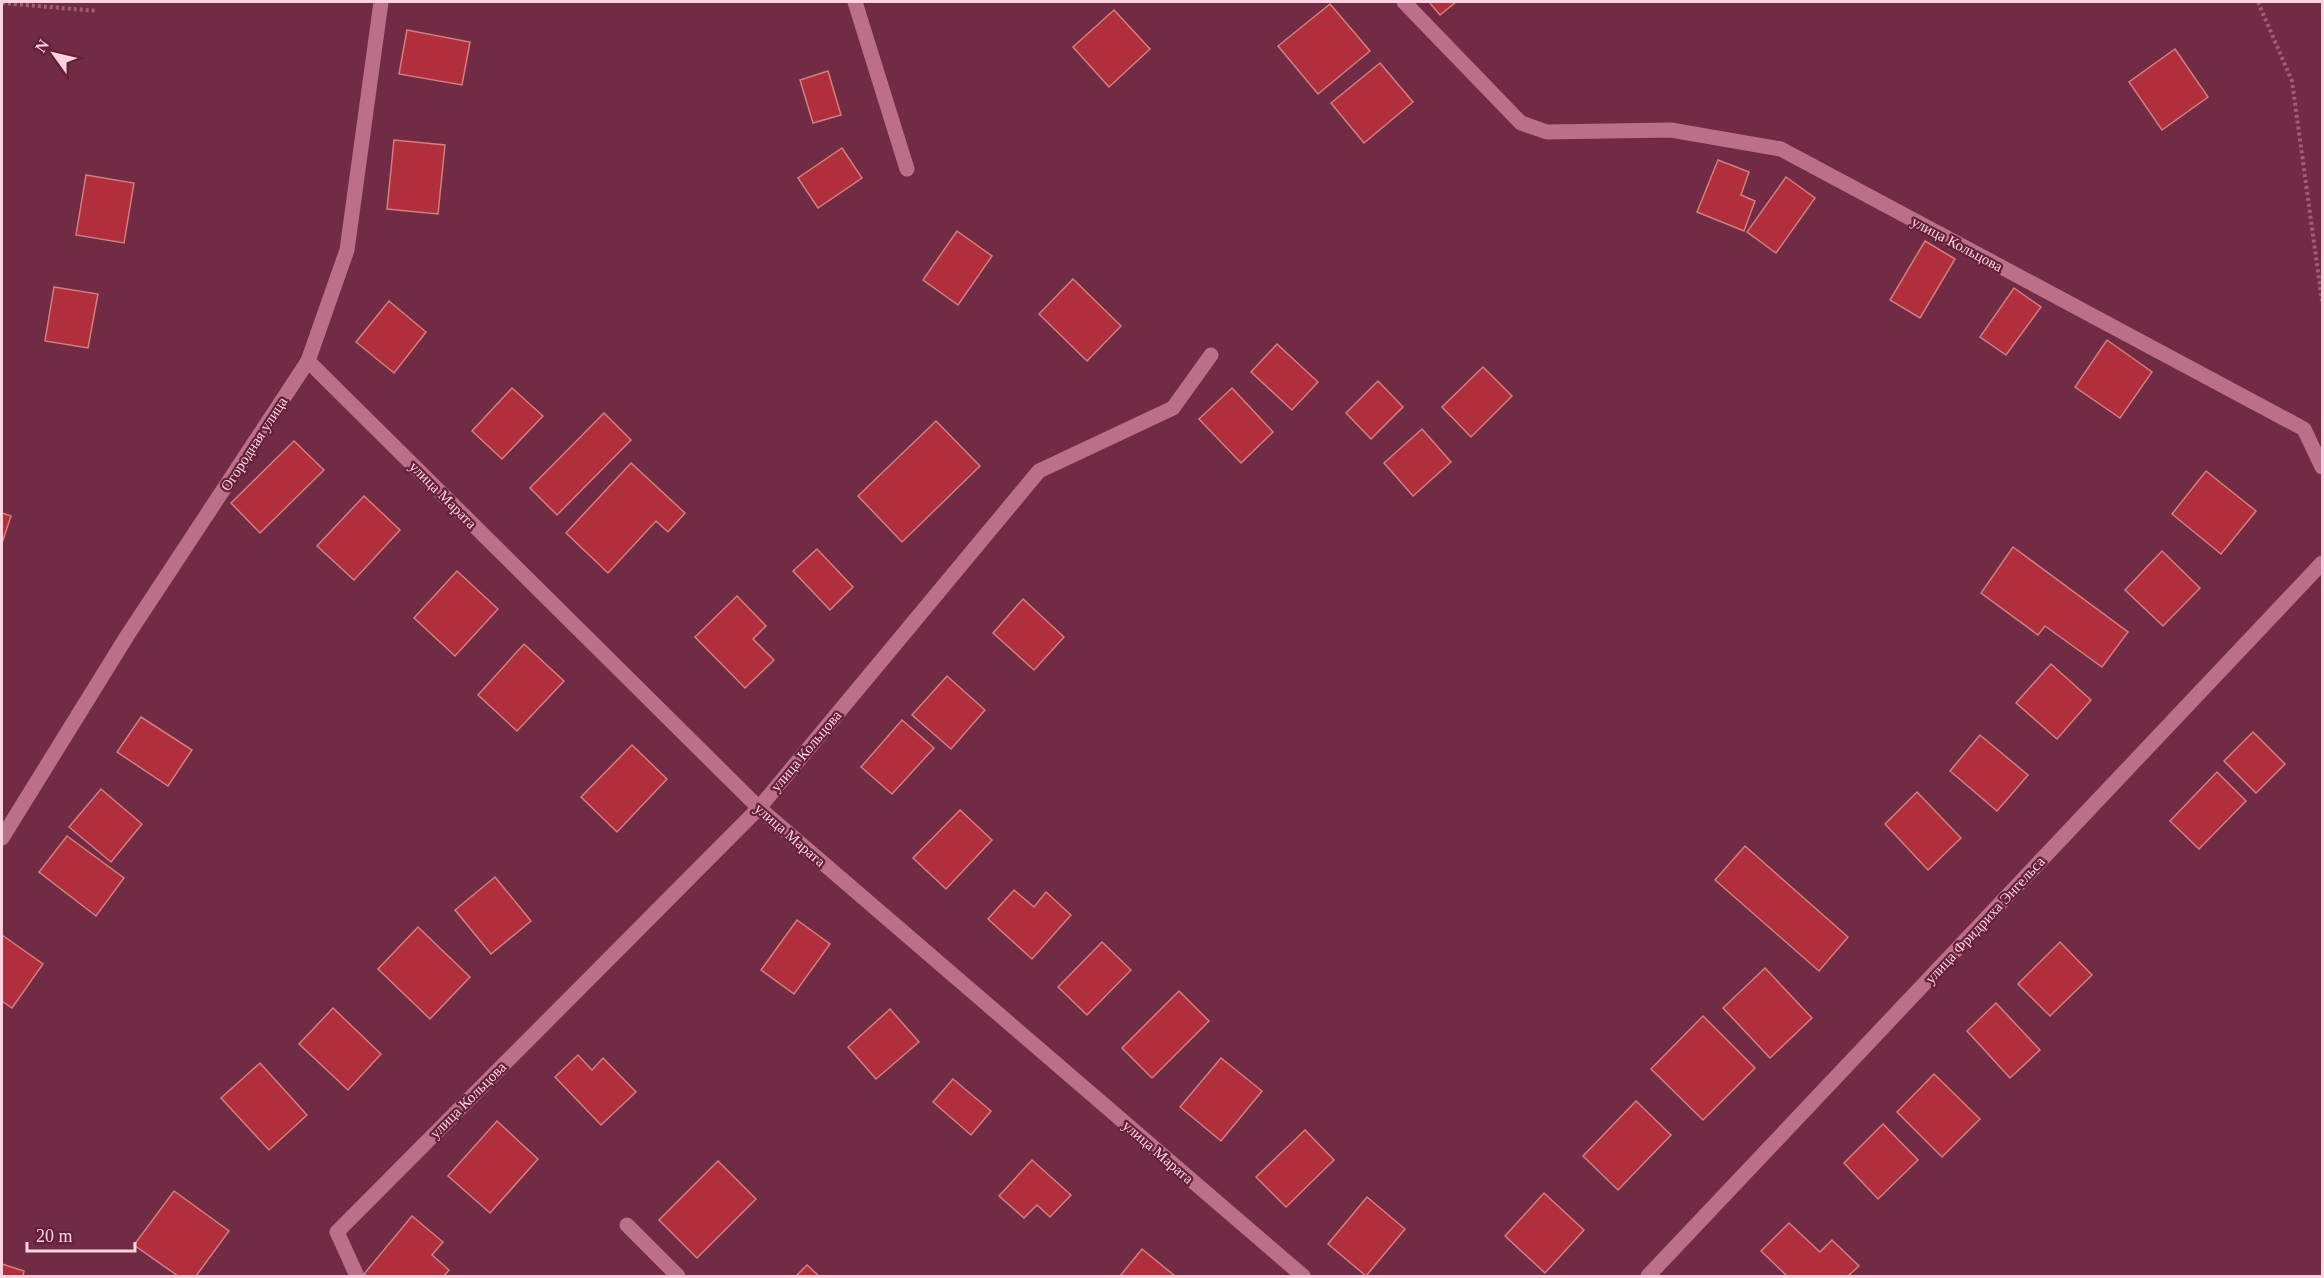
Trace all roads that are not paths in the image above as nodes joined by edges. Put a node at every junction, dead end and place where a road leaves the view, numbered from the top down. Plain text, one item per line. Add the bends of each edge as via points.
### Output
1 (381, 2) edge
2 (855, 2) edge
3 (1404, 2) edge
4 (907, 169) dead end
5 (1211, 355) dead end
6 (308, 361) junction
7 (2322, 467) edge
8 (2322, 563) edge
9 (759, 808) junction
10 (2, 838) edge
11 (627, 1225) dead end
12 (357, 1276) edge
13 (678, 1276) edge
14 (1303, 1276) edge
15 (1648, 1276) edge

1 - 6 street, Огородная улица via 347,250
2 - 4 street
3 - 7 street, улица Кольцова via 1521,123 1547,132 1671,130 1781,149 2304,429
5 - 9 street, улица Кольцова via 1173,408 1040,471
6 - 9 street, улица Марата
6 - 10 street, Огородная улица via 127,636
8 - 15 street, улица Фридриха Энгельса
9 - 12 street, улица Кольцова via 337,1232
9 - 14 street, улица Марата
11 - 13 street

